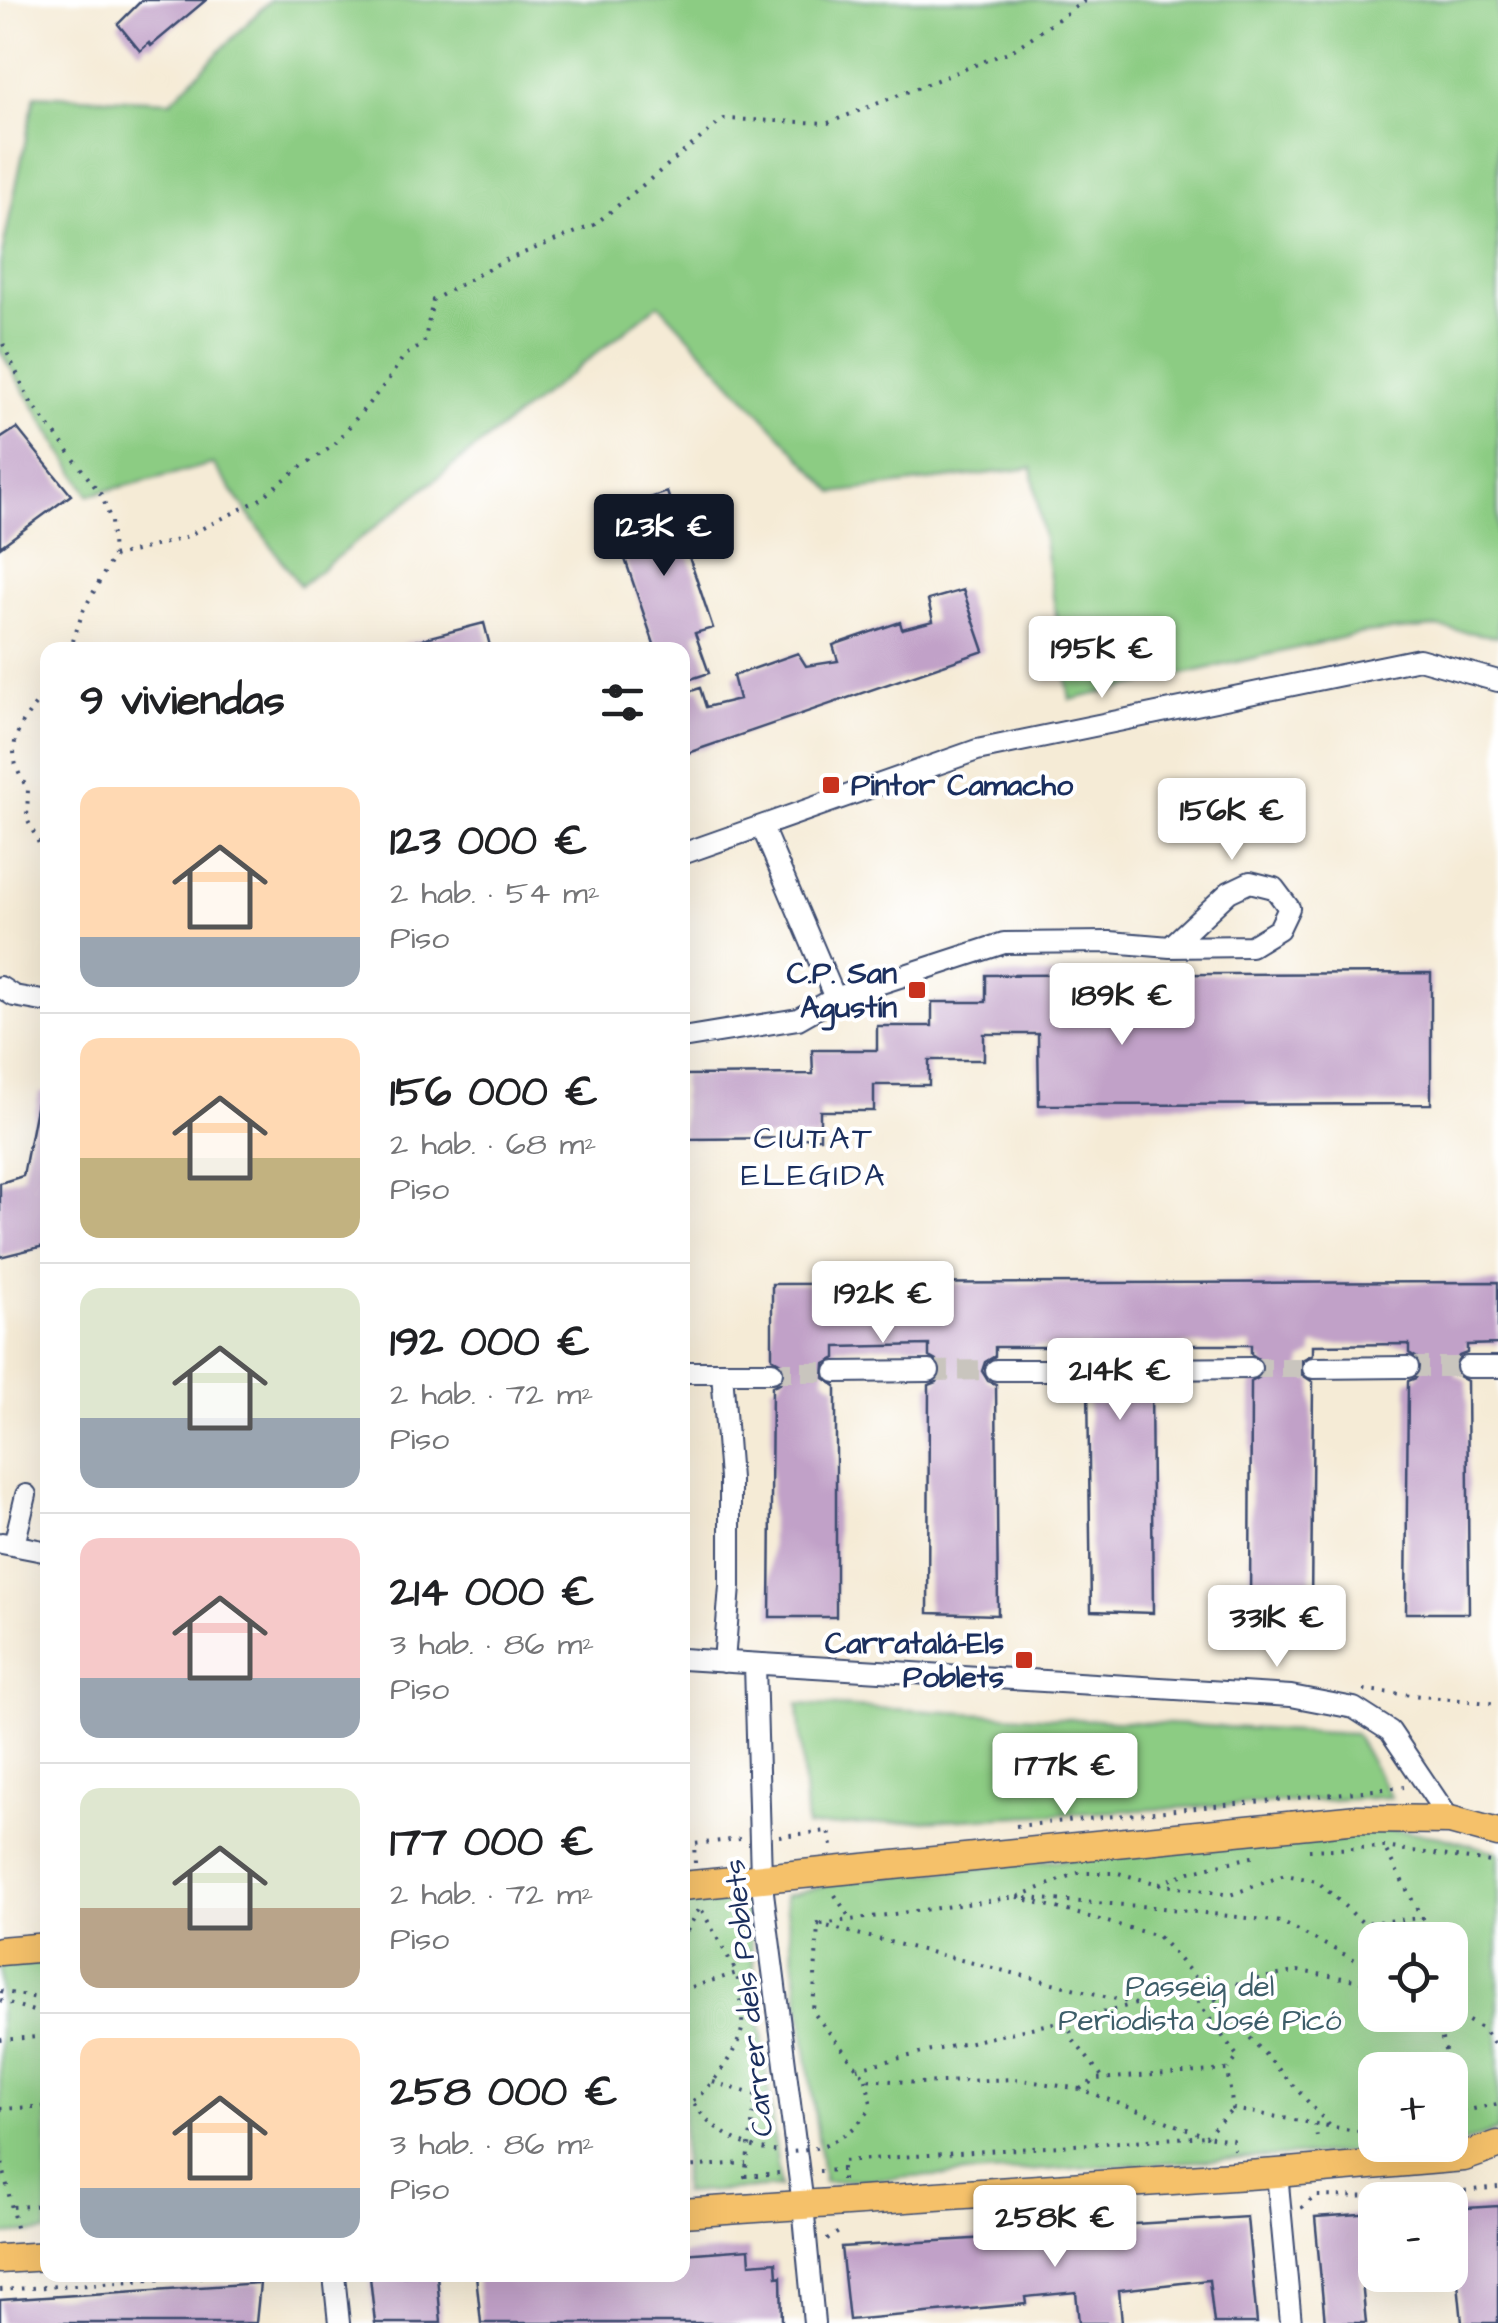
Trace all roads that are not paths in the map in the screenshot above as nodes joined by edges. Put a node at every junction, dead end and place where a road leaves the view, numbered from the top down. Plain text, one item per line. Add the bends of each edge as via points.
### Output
1 (1498, 681) edge
2 (762, 827) junction
3 (690, 851) edge
4 (1170, 948) junction
5 (0, 988) edge
6 (835, 998) junction
7 (40, 1001) edge
8 (690, 1037) edge
9 (1498, 1366) edge
10 (1467, 1367) tunnel mouth
11 (1252, 1368) tunnel mouth
12 (1312, 1368) tunnel mouth
13 (1408, 1368) tunnel mouth
14 (1151, 1369) tunnel mouth
15 (996, 1370) tunnel mouth
16 (1088, 1370) tunnel mouth
17 (929, 1371) tunnel mouth
18 (690, 1372) edge
19 (722, 1372) junction
20 (772, 1372) tunnel mouth
21 (836, 1372) tunnel mouth
22 (26, 1495) dead end
23 (7, 1544) edge
24 (40, 1550) edge
25 (690, 1660) edge
26 (724, 1662) junction
27 (756, 1665) junction
28 (1450, 1820) junction
29 (1498, 1833) edge
30 (761, 1876) junction
31 (690, 1885) edge
32 (40, 1948) edge
33 (0, 1951) edge
34 (1498, 2145) edge
35 (1277, 2173) junction
36 (803, 2205) junction
37 (690, 2212) edge
38 (335, 2282) edge
39 (339, 2323) edge
40 (814, 2323) edge
41 (1290, 2323) edge

1 - 2 street via 1419,659 978,750
2 - 3 street
2 - 6 street
4 - 4 street via 1250,946 1279,929 1288,908 1274,888 1250,882 1229,892
4 - 6 street via 1004,943
5 - 7 street
6 - 8 street via 798,1019
9 - 10 street
11 - 14 street
12 - 13 street
15 - 16 street
17 - 21 street
18 - 19 street
19 - 20 street
19 - 26 street via 730,1479
22 - 23 street
23 - 24 street
25 - 26 street
26 - 27 street
27 - 28 street via 1291,1696 1354,1708 1390,1731
27 - 30 street, Carrer dels Poblets
28 - 29 main road
28 - 30 main road via 1358,1819
30 - 31 main road
30 - 36 street, Carrer dels Poblets
32 - 33 main road
34 - 35 main road via 1464,2157
35 - 36 main road via 845,2219
35 - 41 street
36 - 37 main road
36 - 40 street, Carrer dels Poblets
38 - 39 street

